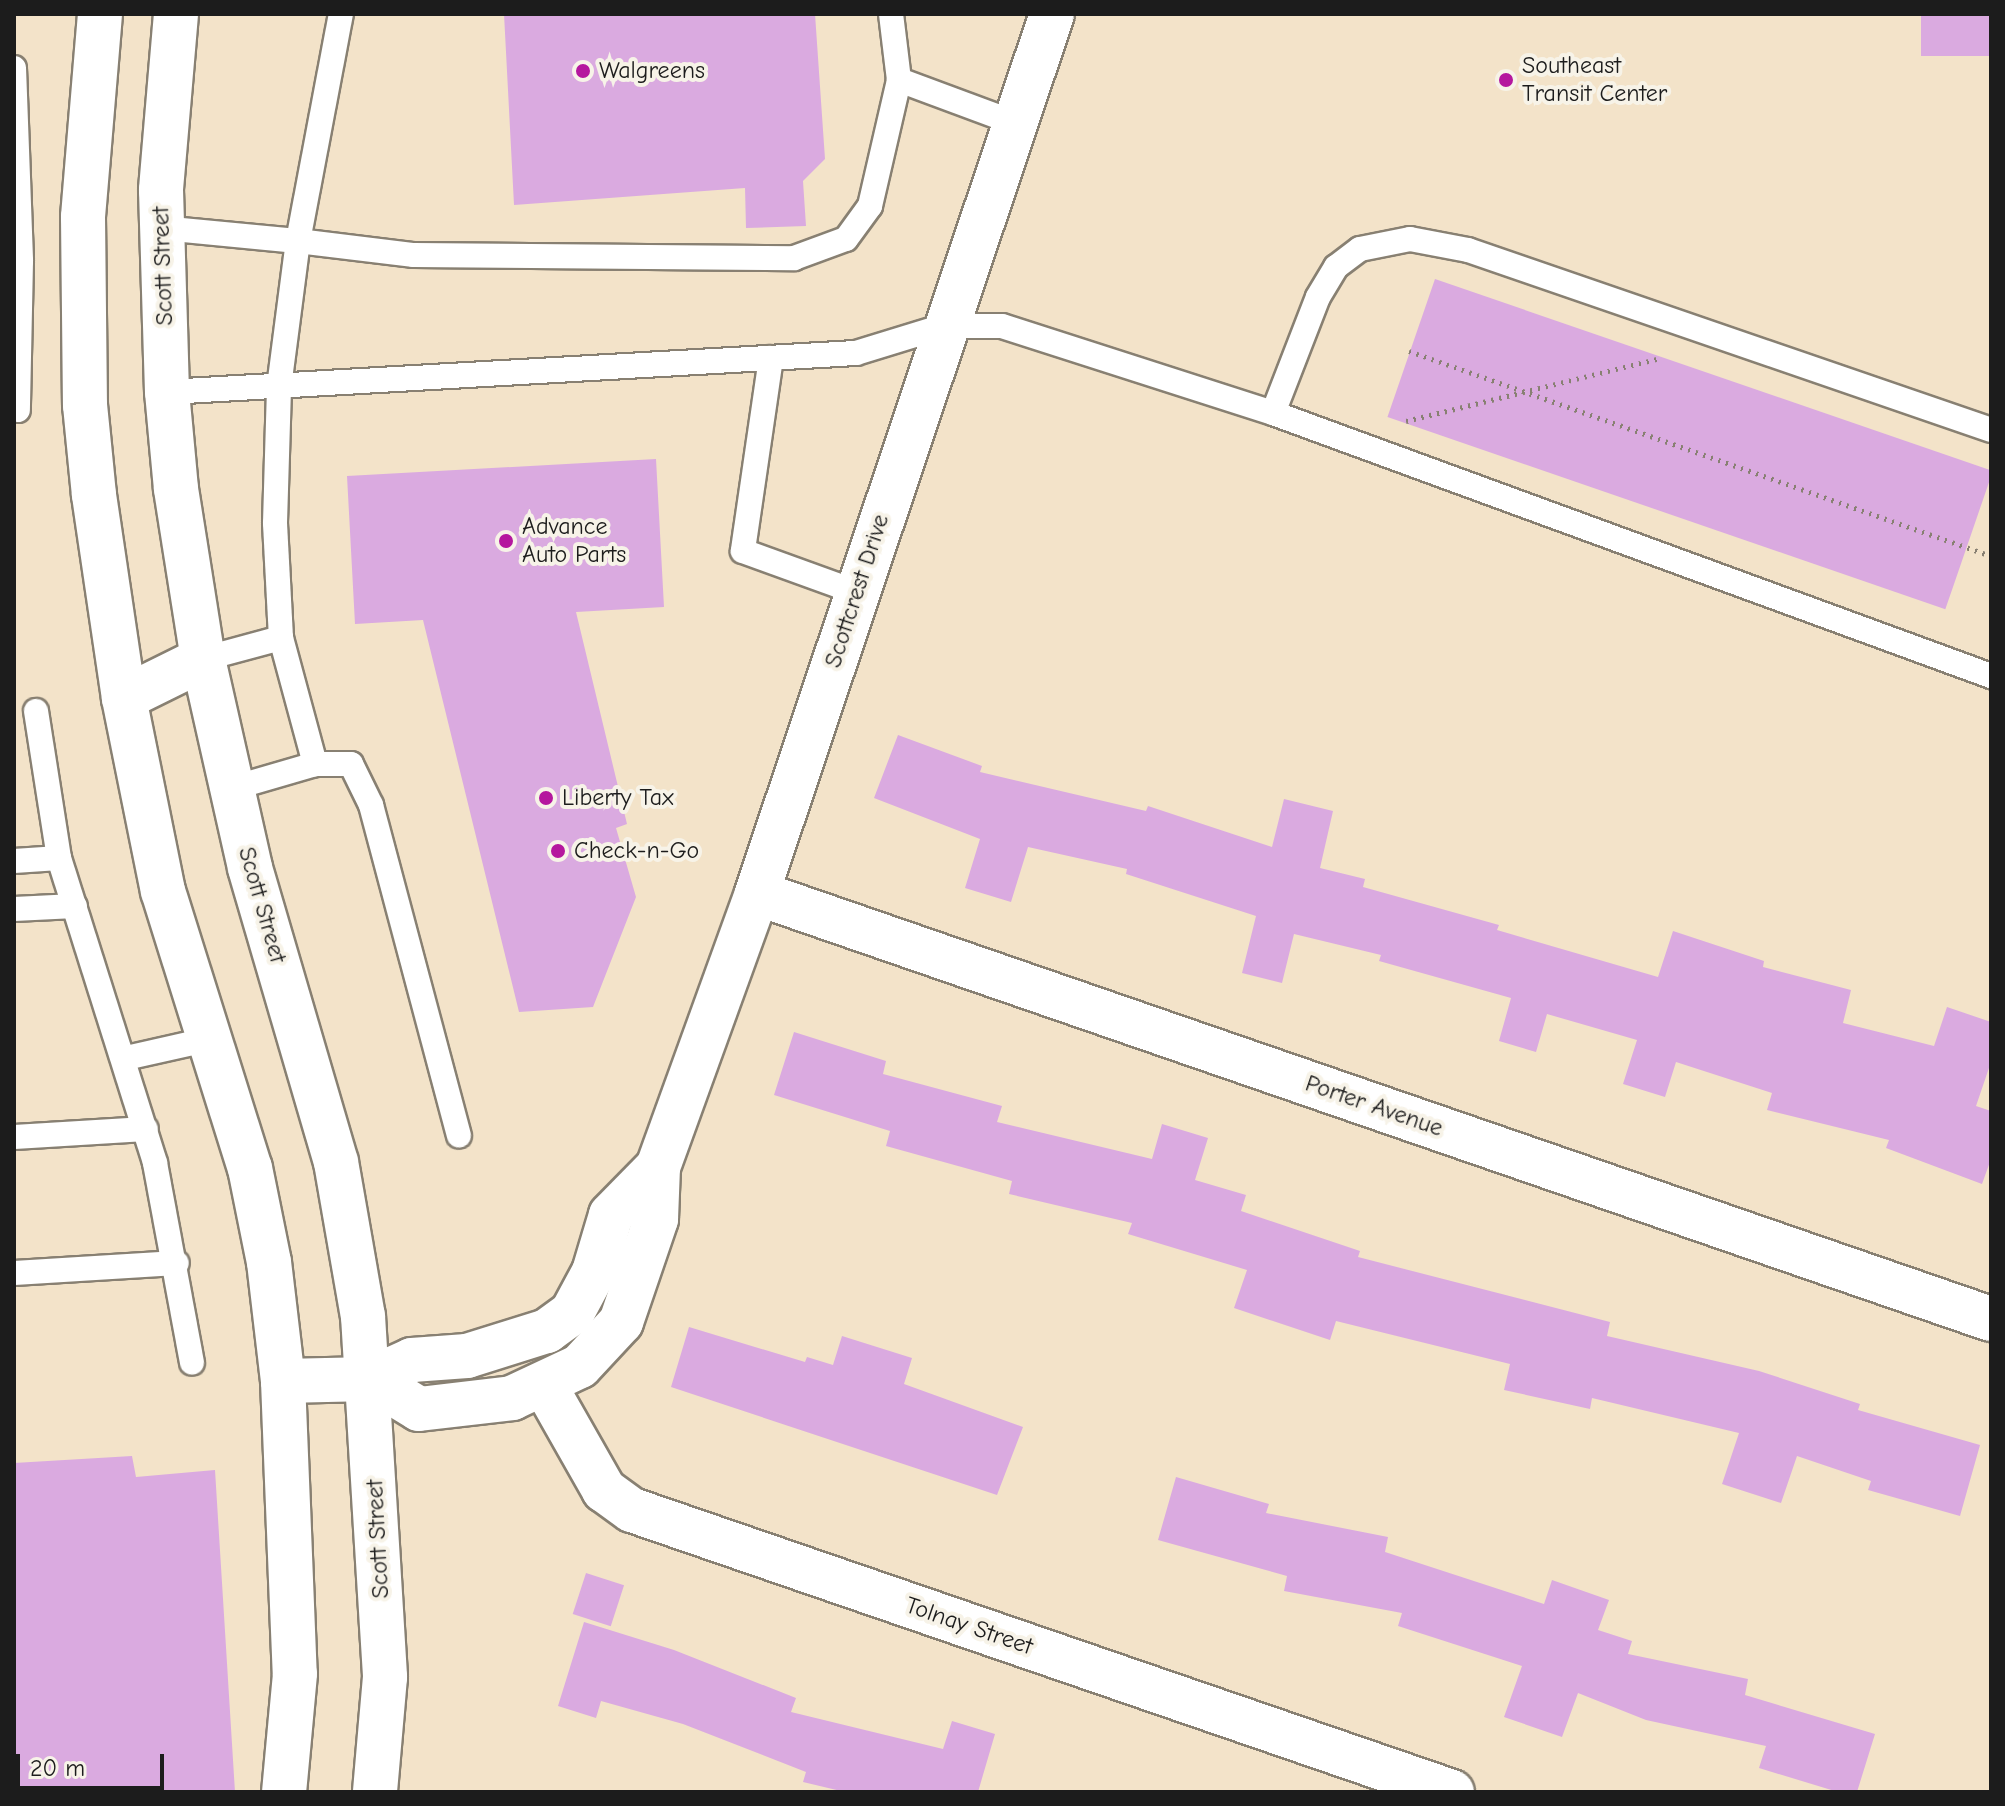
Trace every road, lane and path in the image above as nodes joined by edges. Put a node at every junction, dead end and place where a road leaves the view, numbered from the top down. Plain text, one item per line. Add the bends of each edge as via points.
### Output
1 (100, 14) edge
2 (176, 14) edge
3 (341, 14) edge
4 (891, 14) edge
5 (1052, 14) edge
6 (14, 68) edge
7 (899, 80) junction
8 (1015, 123) junction
9 (162, 228) junction
10 (298, 241) junction
11 (944, 326) junction
12 (1409, 351) dead end
13 (771, 358) junction
14 (1661, 358) dead end
15 (279, 387) junction
16 (167, 392) junction
17 (1526, 392) junction
18 (18, 410) dead end
19 (1273, 413) junction
20 (1401, 422) dead end
21 (1991, 430) edge
22 (1991, 556) edge
23 (856, 592) junction
24 (281, 638) junction
25 (203, 659) junction
26 (1991, 676) edge
27 (124, 698) junction
28 (36, 711) dead end
29 (315, 764) junction
30 (233, 788) junction
31 (59, 858) junction
32 (14, 861) edge
33 (757, 893) junction
34 (75, 906) junction
35 (14, 909) edge
36 (210, 1039) junction
37 (126, 1058) junction
38 (146, 1129) junction
39 (459, 1135) dead end
40 (14, 1137) edge
41 (658, 1167) junction
42 (177, 1263) junction
43 (14, 1273) edge
44 (1991, 1319) edge
45 (192, 1363) dead end
46 (370, 1379) junction
47 (283, 1381) junction
48 (545, 1386) junction
49 (284, 1792) edge
50 (375, 1792) edge
51 (1452, 1792) edge

1 - 27 street via 83,217 85,405
2 - 9 street, Scott Street
3 - 10 lane
4 - 7 lane
5 - 8 street, Scottcrest Drive
6 - 18 lane via 21,261
7 - 8 lane
7 - 10 lane via 870,206 846,239 794,258 414,255
8 - 11 street, Scottcrest Drive
9 - 10 lane
9 - 16 street, Scott Street
10 - 15 lane
11 - 13 lane via 856,353
11 - 19 lane via 1002,326
11 - 23 street, Scottcrest Drive
12 - 17 path
13 - 15 lane
13 - 23 lane via 743,551
14 - 17 path
15 - 16 lane
15 - 24 lane via 275,523
16 - 25 street, Scott Street
17 - 20 path
17 - 22 path
19 - 21 lane via 1318,297 1336,267 1360,249 1410,239 1468,250
19 - 26 lane
23 - 33 street, Scottcrest Drive
24 - 25 lane
24 - 29 lane
25 - 27 street
25 - 30 street, Scott Street
27 - 36 street via 163,891
28 - 31 lane
29 - 30 lane
29 - 39 lane via 351,764 371,805
30 - 46 street, Scott Street via 250,868 336,1162
31 - 32 lane
31 - 34 lane
33 - 41 street, Scottcrest Drive
33 - 44 street, Porter Avenue
34 - 35 lane
34 - 37 lane
36 - 37 lane
36 - 47 street via 250,1168 269,1262
37 - 38 lane
38 - 40 lane
38 - 42 lane
41 - 46 street, Scottcrest Drive via 611,1215 594,1272 572,1313 547,1331 467,1356 412,1360
41 - 48 street, Scottcrest Drive via 656,1219 621,1322 580,1366
42 - 43 lane
42 - 45 lane
46 - 47 street, Scottcrest Drive
46 - 48 street, Scottcrest Drive via 419,1409 512,1398
46 - 50 street, Scott Street via 385,1677
47 - 49 street via 295,1674
48 - 51 street, Tolnay Street via 604,1490 632,1510

